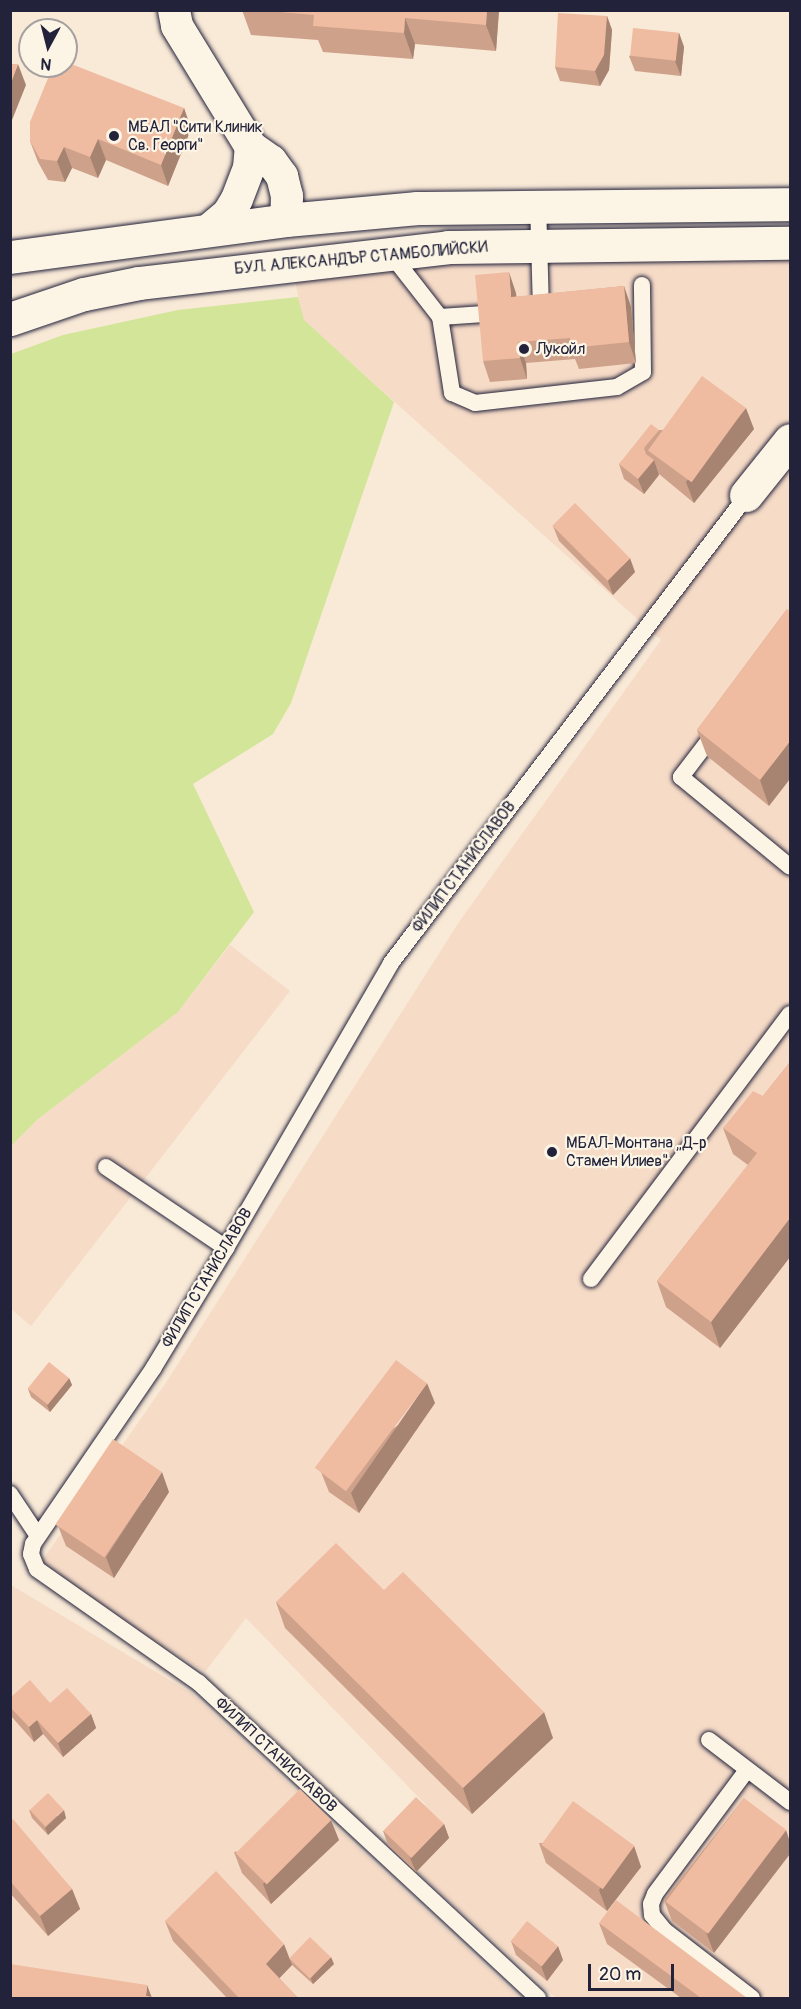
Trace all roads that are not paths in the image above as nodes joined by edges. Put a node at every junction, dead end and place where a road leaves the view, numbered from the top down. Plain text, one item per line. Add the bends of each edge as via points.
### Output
1 (174, 10) edge
2 (251, 147) junction
3 (790, 204) edge
4 (286, 220) junction
5 (538, 222) junction
6 (210, 229) junction
7 (790, 243) edge
8 (390, 253) junction
9 (10, 256) edge
10 (140, 283) junction
11 (642, 285) dead end
12 (518, 311) edge
13 (484, 314) edge
14 (440, 317) junction
15 (10, 319) edge
16 (790, 440) edge
17 (790, 466) edge
18 (746, 495) junction
19 (728, 714) edge
20 (790, 867) edge
21 (790, 1014) edge
22 (106, 1167) dead end
23 (226, 1248) junction
24 (591, 1279) dead end
25 (10, 1494) edge
26 (38, 1536) junction
27 (710, 1740) dead end
28 (747, 1770) junction
29 (790, 1802) edge
30 (538, 1998) edge
31 (752, 1998) edge

1 - 2 street via 177,26
2 - 4 street via 271,161 282,176 287,196
2 - 6 street via 249,168 237,200
3 - 5 main road via 633,207
4 - 5 main road, БУЛ. АЛЕКСАНДЪР СТАМБОЛИЙСКИ via 417,208
4 - 6 main road, БУЛ. АЛЕКСАНДЪР СТАМБОЛИЙСКИ
4 - 10 main road via 246,247
5 - 7 main road, БУЛ. АЛЕКСАНДЪР СТАМБОЛИЙСКИ
5 - 8 main road, БУЛ. АЛЕКСАНДЪР СТАМБОЛИЙСКИ
5 - 12 lane via 541,310
6 - 9 main road, БУЛ. АЛЕКСАНДЪР СТАМБОЛИЙСКИ
8 - 10 main road, БУЛ. АЛЕКСАНДЪР СТАМБОЛИЙСКИ
8 - 14 lane
10 - 15 main road, БУЛ. АЛЕКСАНДЪР СТАМБОЛИЙСКИ via 84,294
11 - 14 lane via 643,372 617,387 475,403 452,393
13 - 14 lane
16 - 18 main road
17 - 18 lane, ФИЛИП СТАНИСЛАВОВ
18 - 23 lane, ФИЛИП СТАНИСЛАВОВ via 391,963
19 - 20 lane via 681,777
21 - 24 lane
22 - 23 lane
23 - 26 lane, ФИЛИП СТАНИСЛАВОВ via 154,1367
25 - 26 lane
26 - 30 lane, ФИЛИП СТАНИСЛАВОВ via 31,1554 37,1569 199,1683
27 - 28 lane
28 - 29 lane
28 - 31 lane via 651,1904 652,1915 664,1930

